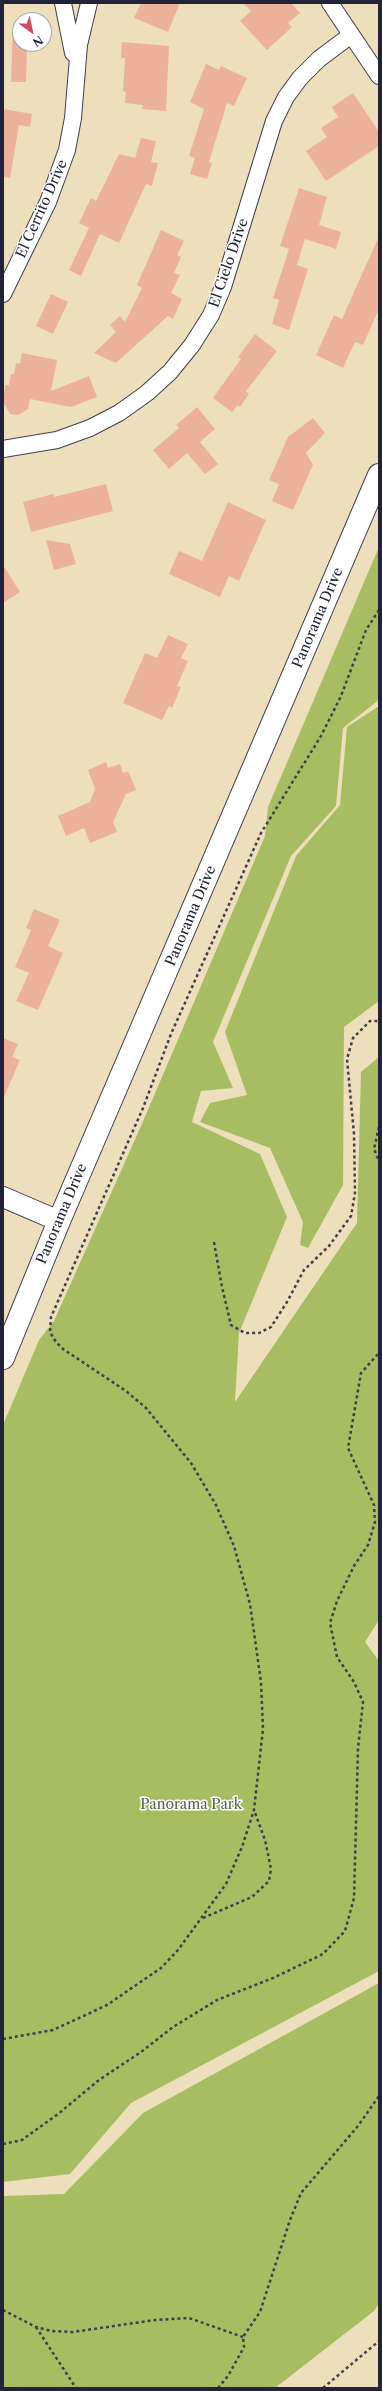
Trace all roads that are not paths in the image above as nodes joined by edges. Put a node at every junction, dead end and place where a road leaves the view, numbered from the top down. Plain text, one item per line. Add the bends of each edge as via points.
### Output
1 (63, 3) edge
2 (89, 3) edge
3 (330, 3) edge
4 (351, 35) junction
5 (379, 76) edge
6 (75, 78) junction
7 (3, 294) edge
8 (3, 449) edge
9 (379, 475) edge
10 (3, 1197) edge
11 (59, 1221) junction
12 (3, 1358) edge

1 - 6 street via 73,51
2 - 6 street, El Cerrito Drive via 79,45
3 - 4 street
4 - 5 street
4 - 8 street, El Cielo Drive via 319,59 286,97 274,121 223,287 211,315 192,345 170,372 119,413 90,428 57,440
6 - 7 street, El Cerrito Drive via 73,118 67,150 57,181
9 - 11 main road, Panorama Drive
10 - 11 street
11 - 12 main road, Panorama Drive

